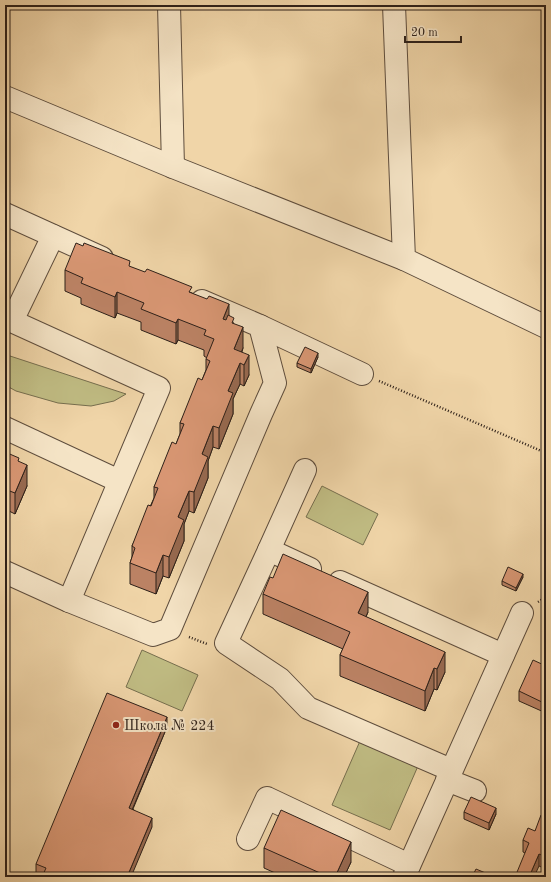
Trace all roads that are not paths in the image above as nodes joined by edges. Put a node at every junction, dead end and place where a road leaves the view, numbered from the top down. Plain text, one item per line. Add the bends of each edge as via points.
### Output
1 (169, 5) edge
2 (394, 5) edge
3 (5, 96) edge
4 (172, 167) junction
5 (5, 214) edge
6 (53, 236) junction
7 (404, 259) junction
8 (118, 264) edge
9 (182, 292) edge
10 (9, 319) edge
11 (260, 326) junction
12 (546, 327) edge
13 (362, 374) road end
14 (5, 428) edge
15 (305, 470) dead end
16 (118, 481) junction
17 (269, 550) junction
18 (5, 572) edge
19 (68, 601) junction
20 (522, 612) dead end
21 (503, 655) junction
22 (449, 775) junction
23 (475, 791) dead end
24 (248, 839) dead end
25 (406, 871) edge

1 - 4 lane
2 - 7 lane
3 - 4 lane
4 - 7 lane
5 - 6 lane
6 - 8 lane
6 - 10 lane
7 - 12 lane
9 - 11 lane
10 - 16 lane via 159,388
11 - 13 lane
11 - 19 lane via 275,383 170,629 153,635
14 - 16 lane
15 - 17 lane
16 - 19 lane
17 - 21 lane
17 - 22 lane via 226,643 280,679 308,708
18 - 19 lane
20 - 21 lane
21 - 22 lane
22 - 23 lane
22 - 25 lane
24 - 25 lane via 267,798

